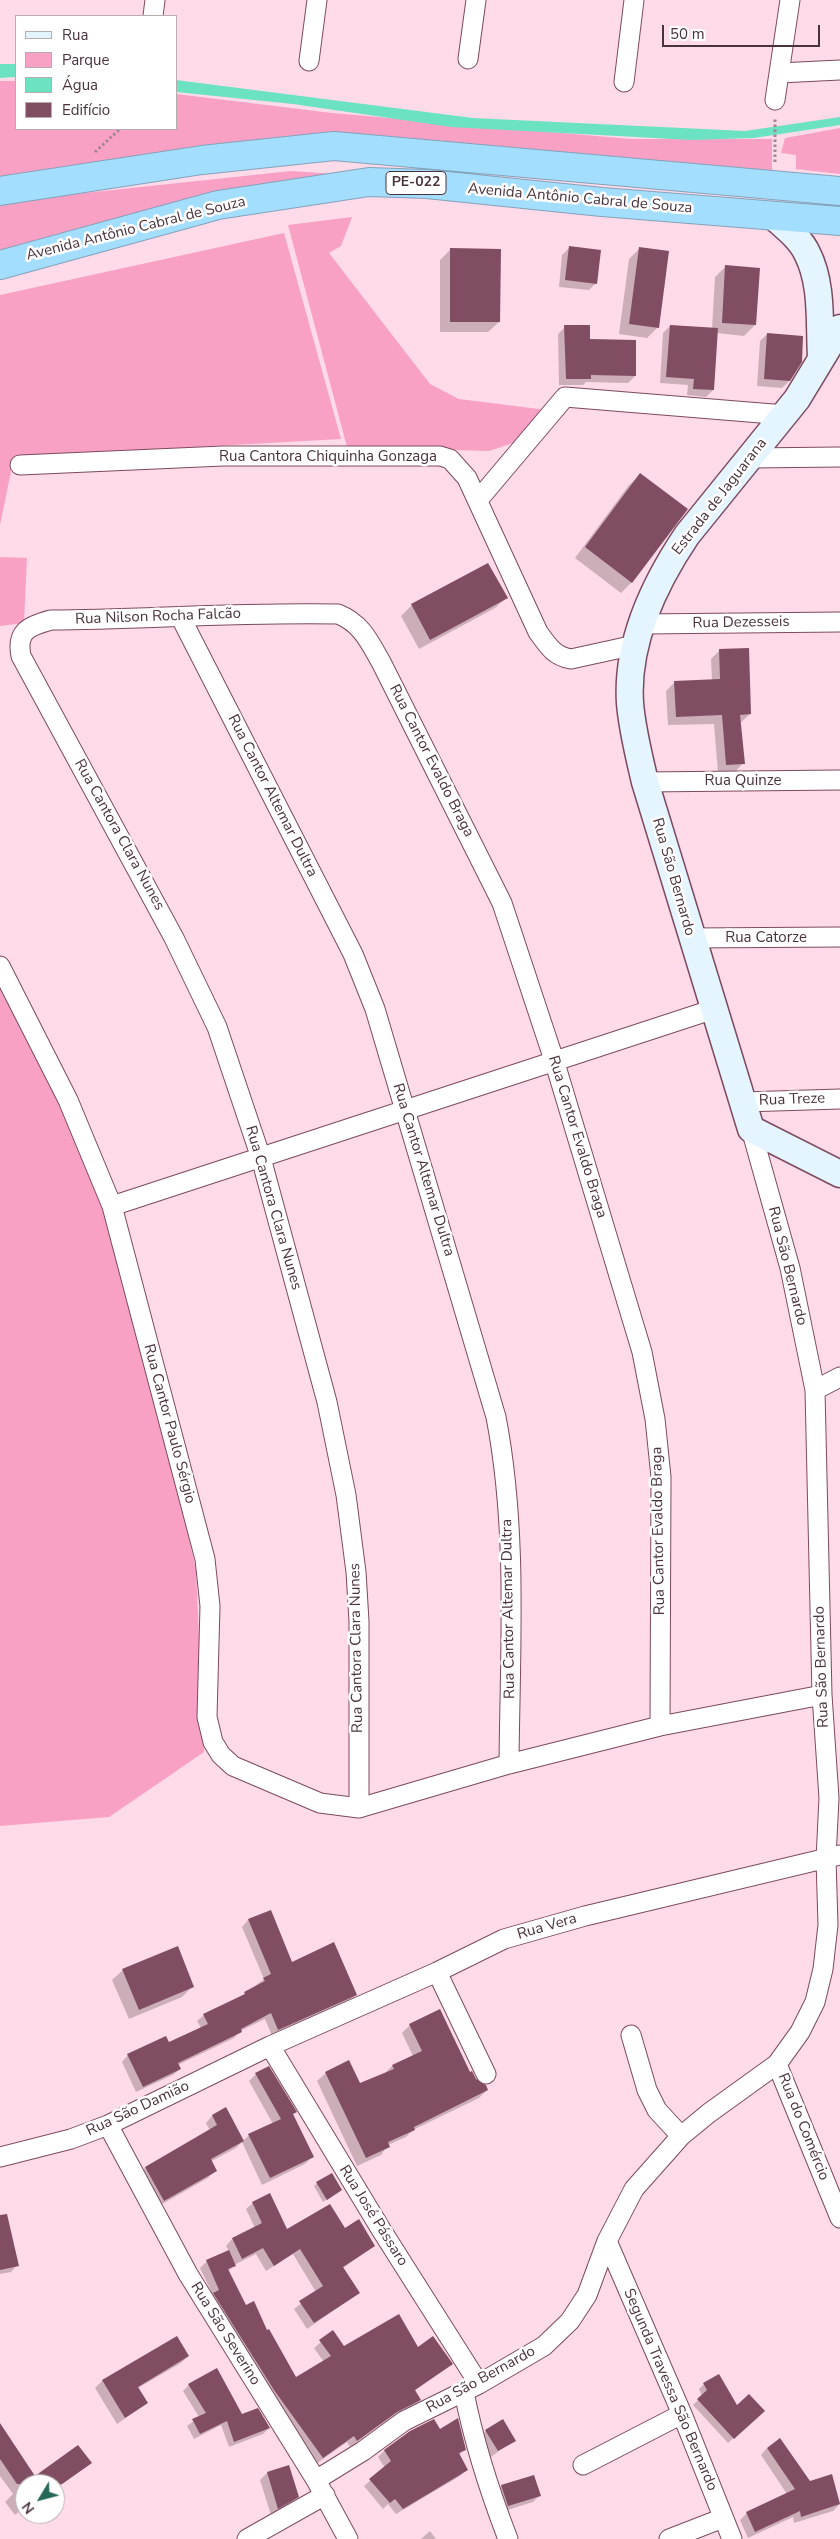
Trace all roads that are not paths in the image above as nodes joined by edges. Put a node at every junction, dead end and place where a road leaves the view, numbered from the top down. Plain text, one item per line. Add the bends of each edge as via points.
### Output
1 (156, 0) edge
2 (317, 0) edge
3 (476, 0) edge
4 (634, 0) edge
5 (790, 0) edge
6 (153, 15) edge
7 (468, 59) dead end
8 (309, 61) dead end
9 (840, 70) edge
10 (779, 73) junction
11 (624, 82) dead end
12 (775, 100) dead end
13 (0, 191) edge
14 (840, 191) edge
15 (773, 216) junction
16 (840, 221) edge
17 (0, 265) edge
18 (840, 328) edge
19 (821, 357) junction
20 (784, 415) junction
21 (840, 457) edge
22 (750, 458) junction
23 (20, 465) dead end
24 (478, 500) junction
25 (321, 614) joint
26 (180, 618) junction
27 (840, 622) edge
28 (638, 634) junction
29 (21, 656) joint
30 (840, 780) edge
31 (645, 782) junction
32 (840, 937) edge
33 (691, 938) junction
34 (0, 966) edge
35 (714, 1009) junction
36 (554, 1060) junction
37 (840, 1099) edge
38 (743, 1102) junction
39 (406, 1110) junction
40 (751, 1129) junction
41 (260, 1158) junction
42 (840, 1174) edge
43 (112, 1206) junction
44 (840, 1377) edge
45 (815, 1390) junction
46 (822, 1695) junction
47 (660, 1726) junction
48 (509, 1764) junction
49 (359, 1808) junction
50 (833, 1858) edge
51 (436, 1972) junction
52 (631, 2035) dead end
53 (270, 2046) junction
54 (776, 2064) junction
55 (486, 2074) dead end
56 (108, 2125) junction
57 (681, 2136) junction
58 (0, 2157) edge
59 (840, 2218) edge
60 (607, 2241) junction
61 (472, 2388) junction
62 (682, 2414) junction
63 (583, 2465) dead end
64 (320, 2488) junction
65 (723, 2518) junction
66 (248, 2539) edge
67 (348, 2539) edge
68 (508, 2539) edge
69 (669, 2539) edge
70 (732, 2539) edge

1 - 6 street
2 - 8 street
3 - 7 street
4 - 11 street
5 - 10 street
9 - 10 street
10 - 12 street
13 - 14 highway, Avenida Antônio Cabral de Souza / PE-022 via 202,160 334,146
15 - 16 highway, Avenida Antônio Cabral de Souza / PE-022
15 - 17 highway, Avenida Antônio Cabral de Souza / PE-022 via 427,184 369,182 218,205
15 - 19 street via 795,235 807,252 816,274
18 - 19 street, Estrada de Jaguarana
19 - 20 street, Estrada de Jaguarana via 798,399
20 - 22 street, Estrada de Jaguarana
20 - 24 street via 566,397
21 - 22 street
22 - 28 street, Estrada de Jaguarana via 674,555
23 - 24 street, Rua Cantora Chiquinha Gonzaga via 223,456 440,456 460,467
24 - 28 street, Rua Cantora Chiquinha Gonzaga via 538,632 553,652 571,659
25 - 26 street, Rua Nilson Rocha Falcão via 254,613
25 - 36 street, Rua Cantor Evaldo Braga via 350,618 362,629 381,662 502,902
26 - 29 street, Rua Nilson Rocha Falcão via 51,620 34,624 18,643
26 - 39 street, Rua Cantor Altemar Dultra via 353,954 375,1009
27 - 28 street, Rua Dezesseis
28 - 31 street, Rua São Bernardo via 630,675 630,703
29 - 41 street, Rua Cantora Clara Nunes via 217,1027
30 - 31 street, Rua Quinze
31 - 33 street, Rua São Bernardo
32 - 33 street, Rua Catorze
33 - 35 street, Rua São Bernardo
34 - 43 street, Rua Cantor Paulo Sérgio via 68,1100
35 - 36 street
35 - 38 street, Rua São Bernardo
36 - 39 street
36 - 47 street, Rua Cantor Evaldo Braga via 642,1352 655,1419 661,1477
37 - 38 street, Rua Treze
38 - 40 street, Rua São Bernardo
39 - 41 street
39 - 48 street, Rua Cantor Altemar Dultra via 496,1417 504,1461 511,1560
40 - 42 street
40 - 45 street, Rua São Bernardo via 792,1276
41 - 43 street
41 - 49 street, Rua Cantora Clara Nunes via 327,1402 346,1495 359,1621
43 - 49 street, Rua Cantor Paulo Sérgio via 204,1559 210,1606 207,1717 213,1742 233,1766 320,1803
44 - 45 street
45 - 46 street, Rua São Bernardo
46 - 47 street
46 - 50 street, Rua São Bernardo
47 - 48 street
48 - 49 street
50 - 51 street, Rua Vera via 504,1939
50 - 54 street, Rua São Bernardo via 823,1969 815,2002 800,2032
51 - 53 street, Rua Vera
51 - 55 street
52 - 57 street via 647,2090 657,2110
53 - 56 street, Rua São Damião
53 - 61 street, Rua José Pássaro
54 - 57 street, Rua São Bernardo
54 - 59 street, Rua do Comércio
56 - 58 street, Rua São Damião via 71,2139
56 - 64 street, Rua São Severino via 188,2274
57 - 60 street, Rua São Bernardo via 634,2190
60 - 61 street, Rua São Bernardo via 587,2295 570,2321 544,2346
60 - 62 street, Segunda Travessa São Bernardo
61 - 64 street, Rua São Bernardo via 404,2421
61 - 68 street, Rua José Pássaro via 473,2438
62 - 63 street
62 - 65 street, Segunda Travessa São Bernardo
64 - 66 street, Rua São Bernardo
64 - 67 street, Rua São Severino
65 - 69 street
65 - 70 street, Segunda Travessa São Bernardo

